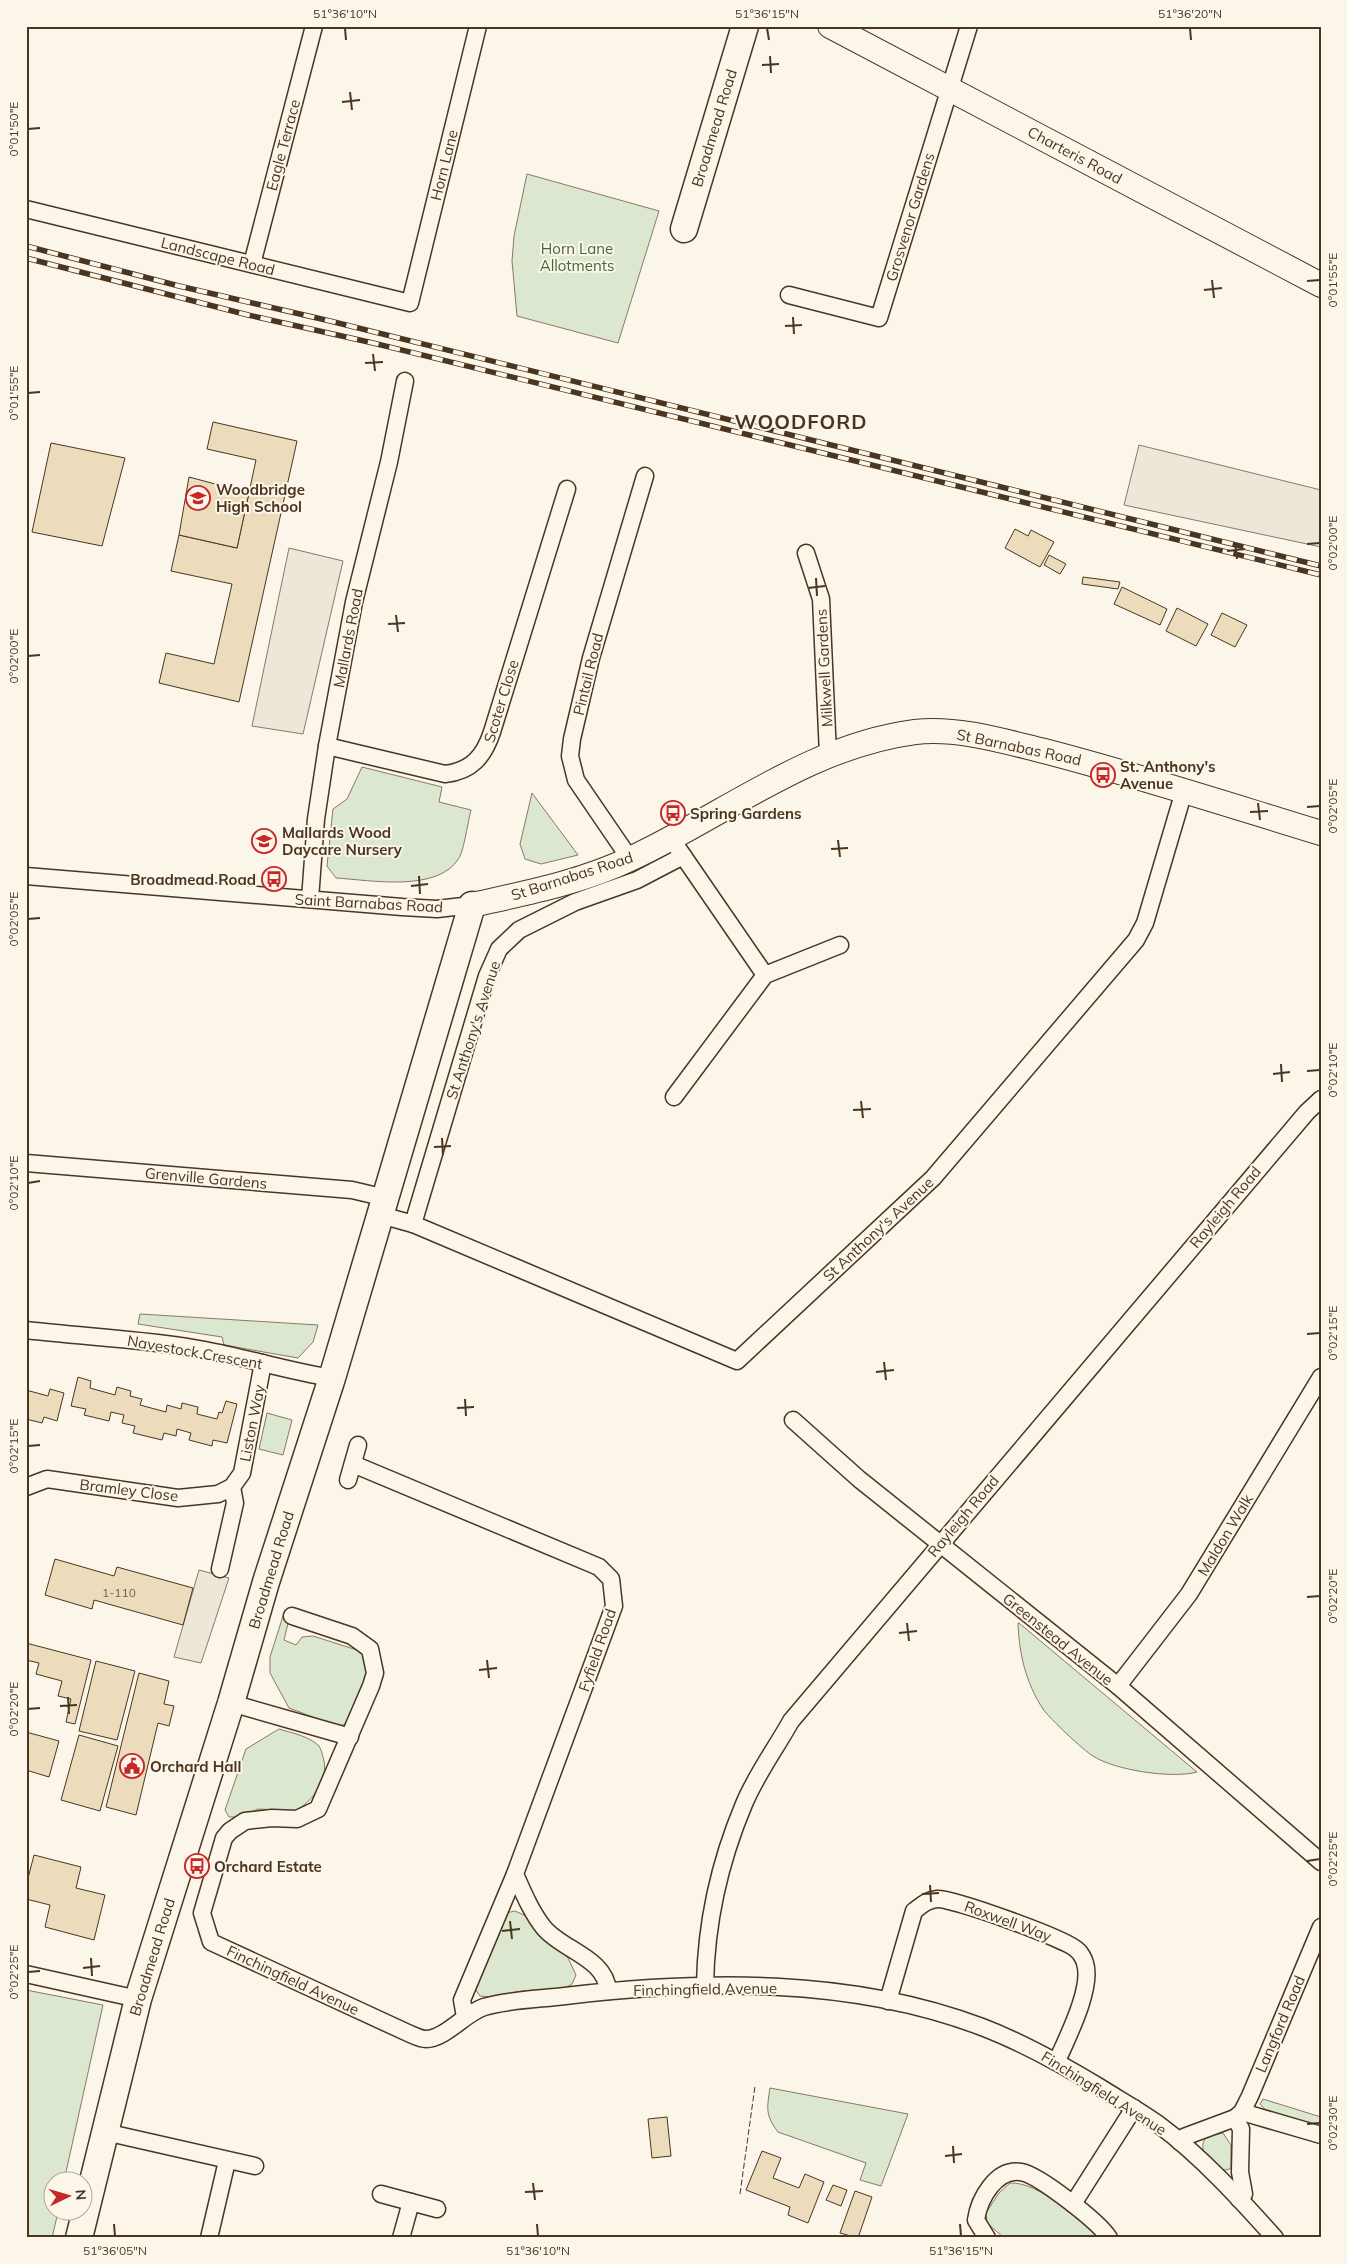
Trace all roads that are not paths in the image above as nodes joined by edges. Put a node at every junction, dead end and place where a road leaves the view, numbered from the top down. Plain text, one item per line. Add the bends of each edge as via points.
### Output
1 (314, 26) edge
2 (478, 26) edge
3 (745, 26) edge
4 (830, 26) edge
5 (970, 26) edge
6 (950, 89) junction
7 (26, 209) edge
8 (684, 229) dead end
9 (252, 264) junction
10 (1321, 285) edge
11 (789, 294) dead end
12 (410, 303) joint
13 (405, 381) dead end
14 (645, 476) dead end
15 (567, 489) dead end
16 (806, 553) dead end
17 (327, 746) junction
18 (828, 755) junction
19 (1184, 791) junction
20 (1321, 833) edge
21 (677, 848) junction
22 (630, 859) junction
23 (26, 876) edge
24 (310, 899) junction
25 (472, 905) junction
26 (840, 945) dead end
27 (765, 976) junction
28 (674, 1097) dead end
29 (1321, 1099) edge
30 (26, 1163) edge
31 (383, 1207) junction
32 (413, 1224) junction
33 (26, 1330) edge
34 (263, 1363) junction
35 (1321, 1377) edge
36 (332, 1378) junction
37 (793, 1420) dead end
38 (358, 1445) dead end
39 (352, 1464) junction
40 (348, 1480) dead end
41 (26, 1487) edge
42 (232, 1488) junction
43 (940, 1542) junction
44 (220, 1569) dead end
45 (292, 1616) dead end
46 (1118, 1686) junction
47 (231, 1702) junction
48 (350, 1737) junction
49 (1319, 1856) edge
50 (515, 1874) junction
51 (1321, 1927) edge
52 (26, 1974) edge
53 (705, 1986) junction
54 (608, 1991) junction
55 (138, 1999) junction
56 (888, 2001) junction
57 (464, 2017) junction
58 (1058, 2061) junction
59 (1134, 2108) junction
60 (1238, 2115) junction
61 (105, 2132) junction
62 (1321, 2135) edge
63 (1180, 2142) junction
64 (227, 2161) junction
65 (255, 2166) dead end
66 (381, 2194) dead end
67 (1239, 2199) junction
68 (411, 2202) junction
69 (1073, 2204) junction
70 (438, 2209) dead end
71 (79, 2238) edge
72 (209, 2238) edge
73 (401, 2238) edge
74 (987, 2238) edge
75 (1110, 2238) edge
76 (1275, 2238) edge

1 - 9 street, Eagle Terrace
2 - 12 street, Horn Lane
3 - 8 main road, Broadmead Road
4 - 6 street, Charteris Road
5 - 6 street, Grosvenor Gardens
6 - 10 street, Charteris Road
6 - 11 street, Grosvenor Gardens via 879,318
7 - 9 street, Landscape Road
9 - 12 street, Landscape Road
13 - 17 street, Mallards Road via 389,462 354,602
14 - 22 street, Pintail Road via 591,658 570,756 576,780
15 - 17 street, Scoter Close via 487,748 478,760 463,770 445,774
16 - 18 street, Milkwell Gardens via 821,599
17 - 24 street, Mallards Road via 316,818
18 - 19 street, St Barnabas Road via 915,732 946,732 1008,742
18 - 21 street, St Barnabas Road via 776,778
19 - 20 street, St Barnabas Road
19 - 32 street, St Anthony's Avenue via 1144,924 1136,940 933,1178 737,1361
21 - 22 street, St Barnabas Road
21 - 27 street
21 - 32 street, St Anthony's Avenue via 637,880 575,902 518,930 499,949 487,976
22 - 25 street, St Barnabas Road via 528,892
23 - 24 street, Saint Barnabas Road
24 - 25 street, Saint Barnabas Road via 437,909
25 - 31 main road, Broadmead Road
26 - 27 street
27 - 28 street
29 - 43 street, Rayleigh Road
30 - 31 street, Grenville Gardens via 352,1190
31 - 32 street, St Anthony's Avenue
31 - 36 main road, Broadmead Road
33 - 34 street, Navestock Crescent via 144,1340
34 - 36 street, Navestock Crescent
34 - 42 street, Liston Way via 242,1473
35 - 46 street, Maldon Walk via 1189,1594
36 - 47 main road, Broadmead Road
37 - 43 street, Greenstead Avenue via 859,1480
38 - 39 street
39 - 40 street
39 - 50 street, Fyfield Road via 599,1567 611,1579 614,1606
41 - 42 street, Bramley Close via 47,1479 178,1498 218,1494
42 - 44 street, Liston Way via 235,1503
43 - 46 street, Greenstead Avenue via 1015,1606
43 - 53 street, Rayleigh Road via 791,1721 744,1803 720,1875 709,1933
45 - 48 street via 352,1636 370,1648 375,1673
46 - 49 street, Greenstead Avenue
47 - 48 street
47 - 55 main road, Broadmead Road
48 - 57 street, Finchingfield Avenue via 318,1810 297,1819 245,1821 224,1838 202,1913 205,1928 211,1942 408,2034 425,2039 434,2037
50 - 54 street via 544,1929 598,1968 608,1983
50 - 57 street, Fyfield Road via 462,2000
51 - 60 street, Langford Road
52 - 55 street
53 - 54 street, Finchingfield Avenue
53 - 56 street, Finchingfield Avenue via 762,1985
54 - 57 street, Finchingfield Avenue via 484,2007
55 - 61 main road, Broadmead Road
56 - 58 street, Finchingfield Avenue via 981,2027
56 - 58 street, Roxwell Way via 914,1911 925,1902 949,1900 1051,1936 1077,1949 1086,1964 1082,1998
58 - 59 street, Finchingfield Avenue
59 - 63 street, Finchingfield Avenue
59 - 69 street
60 - 62 street
60 - 63 street via 1218,2126 1184,2137
60 - 67 street via 1244,2194
61 - 64 street
61 - 71 main road, Broadmead Road
63 - 67 street, Finchingfield Avenue
64 - 65 street
64 - 72 street
66 - 68 street
67 - 76 street, Finchingfield Avenue
68 - 70 street
68 - 73 street
69 - 74 street via 1028,2175 1010,2172 996,2179 977,2212 976,2220
69 - 75 street

